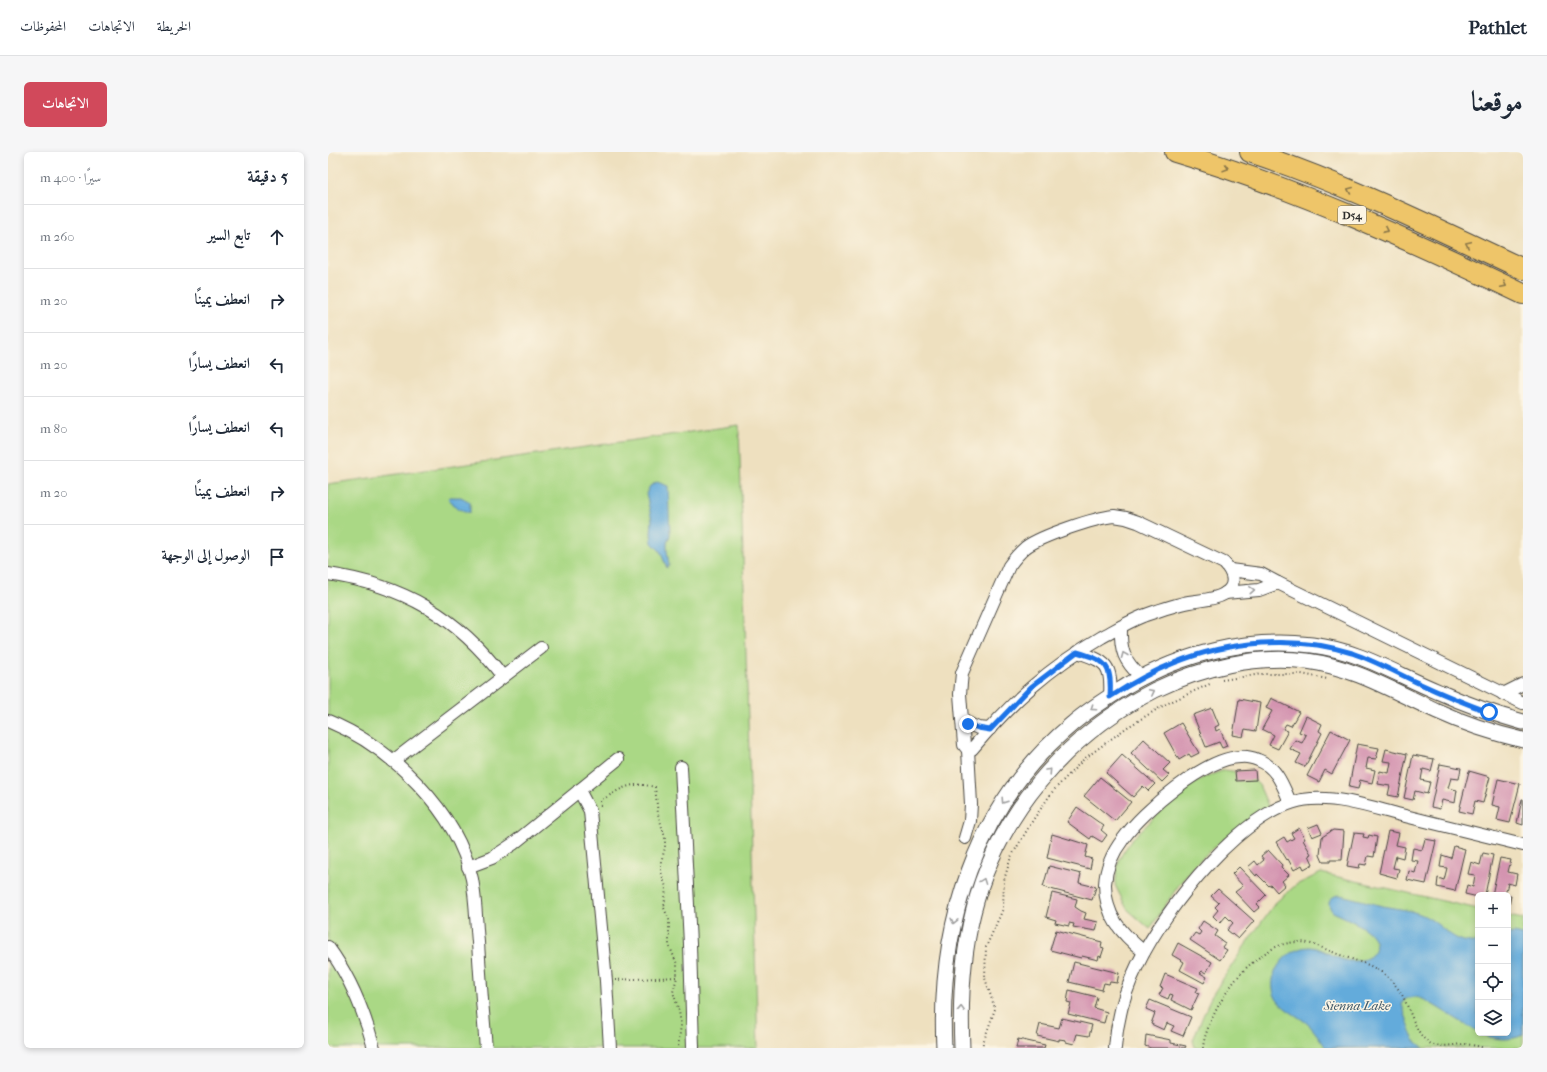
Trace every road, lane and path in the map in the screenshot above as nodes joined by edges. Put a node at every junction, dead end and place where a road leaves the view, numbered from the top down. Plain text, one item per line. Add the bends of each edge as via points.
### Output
1 (1176, 152) edge
2 (1250, 152) edge
3 (1523, 269) edge
4 (1523, 294) edge
5 (1230, 570) junction
6 (328, 574) edge
7 (1278, 583) junction
8 (1225, 593) junction
9 (1121, 627) junction
10 (541, 648) dead end
11 (1077, 652) junction
12 (503, 677) junction
13 (1142, 678) junction
14 (1523, 684) edge
15 (1503, 694) junction
16 (1110, 697) junction
17 (1523, 703) edge
18 (963, 720) junction
19 (328, 721) edge
20 (1523, 722) edge
21 (990, 730) junction
22 (1523, 740) edge
23 (968, 750) junction
24 (618, 759) dead end
25 (393, 761) junction
26 (682, 767) dead end
27 (579, 790) junction
28 (1290, 802) junction
29 (590, 814) junction
30 (964, 838) dead end
31 (1523, 845) edge
32 (468, 867) junction
33 (328, 947) edge
34 (1144, 952) junction
35 (677, 977) junction
36 (606, 981) junction
37 (374, 1048) edge
38 (486, 1048) edge
39 (610, 1048) edge
40 (678, 1048) edge
41 (693, 1048) edge
42 (944, 1048) edge
43 (962, 1048) edge
44 (1113, 1048) edge
45 (1203, 1048) edge
46 (1484, 1048) edge

1 -> 4 highway, D54 via 1240,172 1326,204 1411,240
3 -> 2 highway, D54 via 1368,197
5 - 7 street via 1261,574
5 - 8 street via 1233,578 1231,587
5 - 18 street via 1224,564 1138,522 1114,516 1037,540 1026,547 1009,566 966,664 960,684
6 - 12 street via 374,584 423,604 466,635
8 -> 7 street via 1259,590
7 - 15 street
8 - 9 street via 1142,616
9 - 11 street
13 -> 9 street via 1125,659
10 - 12 street
11 - 16 street via 1095,657 1107,668 1110,675
11 - 21 street via 1031,687
12 - 25 street
13 - 16 street
13 - 20 street via 1192,656 1231,647 1270,643 1310,645 1364,658 1463,703
14 - 15 street
15 - 17 street
16 -> 42 street via 1072,724 1034,761 1002,804 980,844 963,886 952,930 946,975
18 - 21 street via 978,728
18 - 23 street via 964,747
19 - 25 street
21 - 23 street
43 -> 22 street via 962,996 969,933 980,888 1001,840 1029,795 1063,756 1103,722 1146,695 1189,676 1235,664 1306,660 1352,672 1463,722
23 - 30 street via 971,804 970,821
24 - 27 street
25 - 32 street via 420,787 444,816
26 - 41 street
27 - 29 street
27 - 32 street via 503,852
28 - 31 street via 1311,799 1342,801
28 - 34 street via 1248,828 1208,865 1173,906
28 - 34 street via 1276,773 1269,766 1260,760 1240,756 1215,764 1186,780 1134,825 1111,859 1105,882 1106,895 1112,918 1127,938
29 - 35 path via 602,813 600,801 628,785 643,784 655,787 658,814 665,837 661,862 666,887 664,908 669,920 669,945 677,964
29 - 36 street
32 - 38 street via 474,894
33 - 37 street via 353,987
34 - 44 street via 1127,991
35 - 36 path
35 - 40 path via 673,992 681,1025
36 - 39 street
45 - 46 path via 1208,1027 1240,974 1249,965 1282,944 1304,942 1372,966 1392,981 1406,1003 1419,1032 1431,1044 1441,1047 1466,1044

